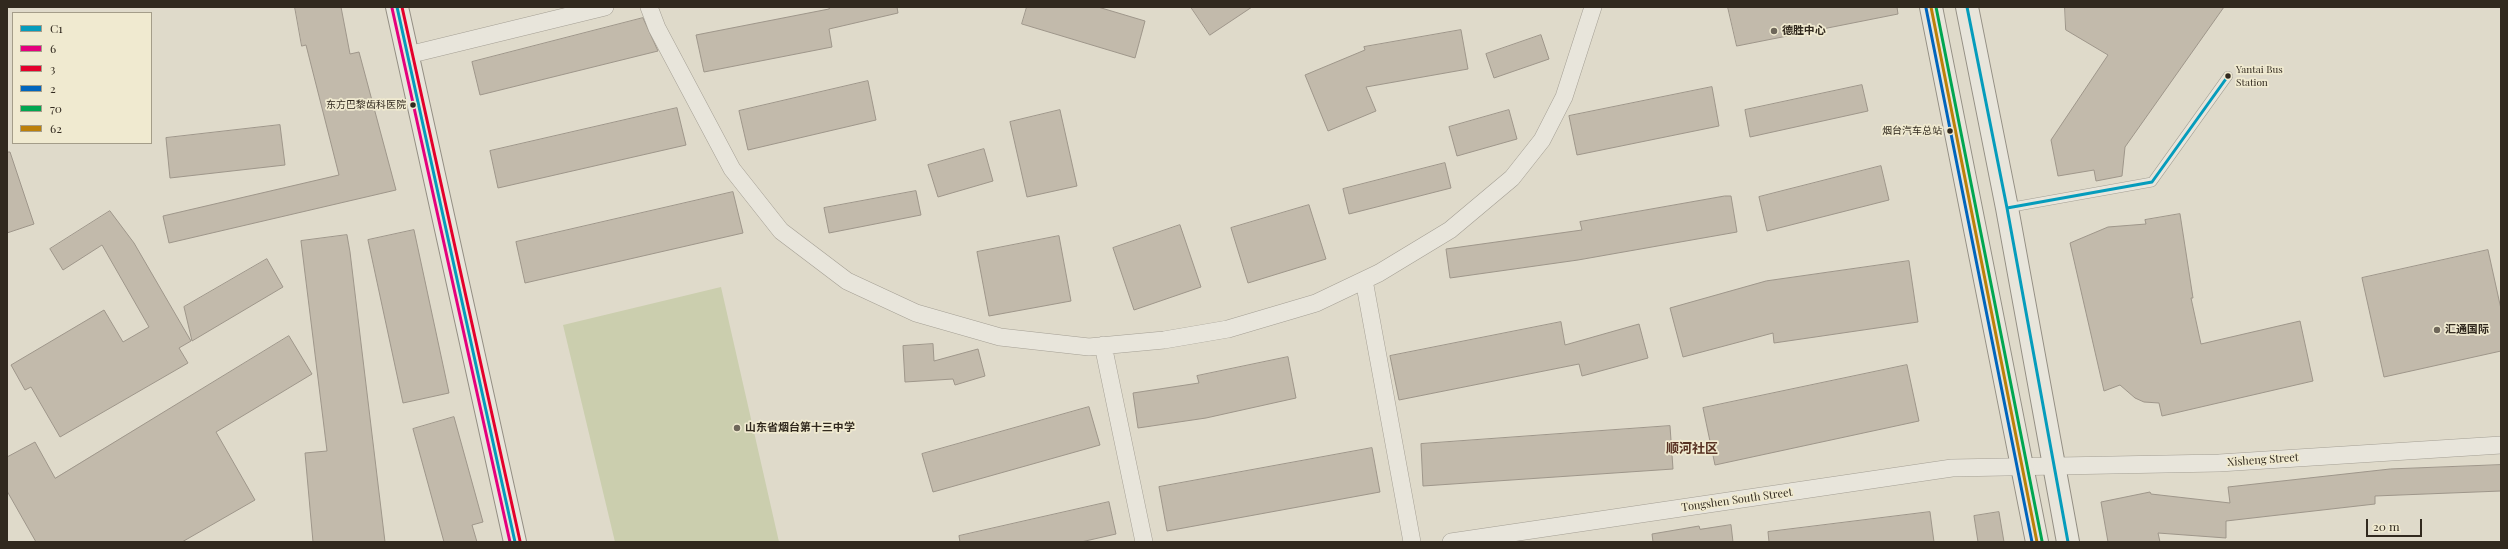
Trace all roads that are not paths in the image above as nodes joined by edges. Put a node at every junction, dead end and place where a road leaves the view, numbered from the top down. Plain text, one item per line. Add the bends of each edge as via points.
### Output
1 (397, 7) edge
2 (605, 7) edge
3 (649, 7) edge
4 (1593, 7) edge
5 (1931, 7) edge
6 (1967, 7) edge
7 (408, 55) junction
8 (2228, 76) dead end
9 (2007, 208) junction
10 (1364, 280) junction
11 (1103, 345) junction
12 (2501, 445) edge
13 (2054, 466) junction
14 (2024, 467) junction
15 (515, 542) edge
16 (1144, 542) edge
17 (1412, 542) edge
18 (1451, 542) edge
19 (2037, 542) edge
20 (2068, 542) edge

1 - 7 main road
2 - 7 street
3 - 11 street via 657,28 732,169 781,231 841,276 916,313 1000,337 1089,346
4 - 10 street via 1564,97 1542,140 1512,178 1450,230
5 - 14 main road
6 - 9 main road
7 - 15 main road
8 - 9 lane via 2152,182
9 - 13 main road
10 - 11 street via 1316,304 1228,329 1164,340
10 - 17 street
11 - 16 street
12 - 13 street, Xisheng Street via 2219,463
13 - 14 street, Xisheng Street
13 - 20 main road
14 - 18 street, Tongshen South Street via 1952,468
14 - 19 main road

